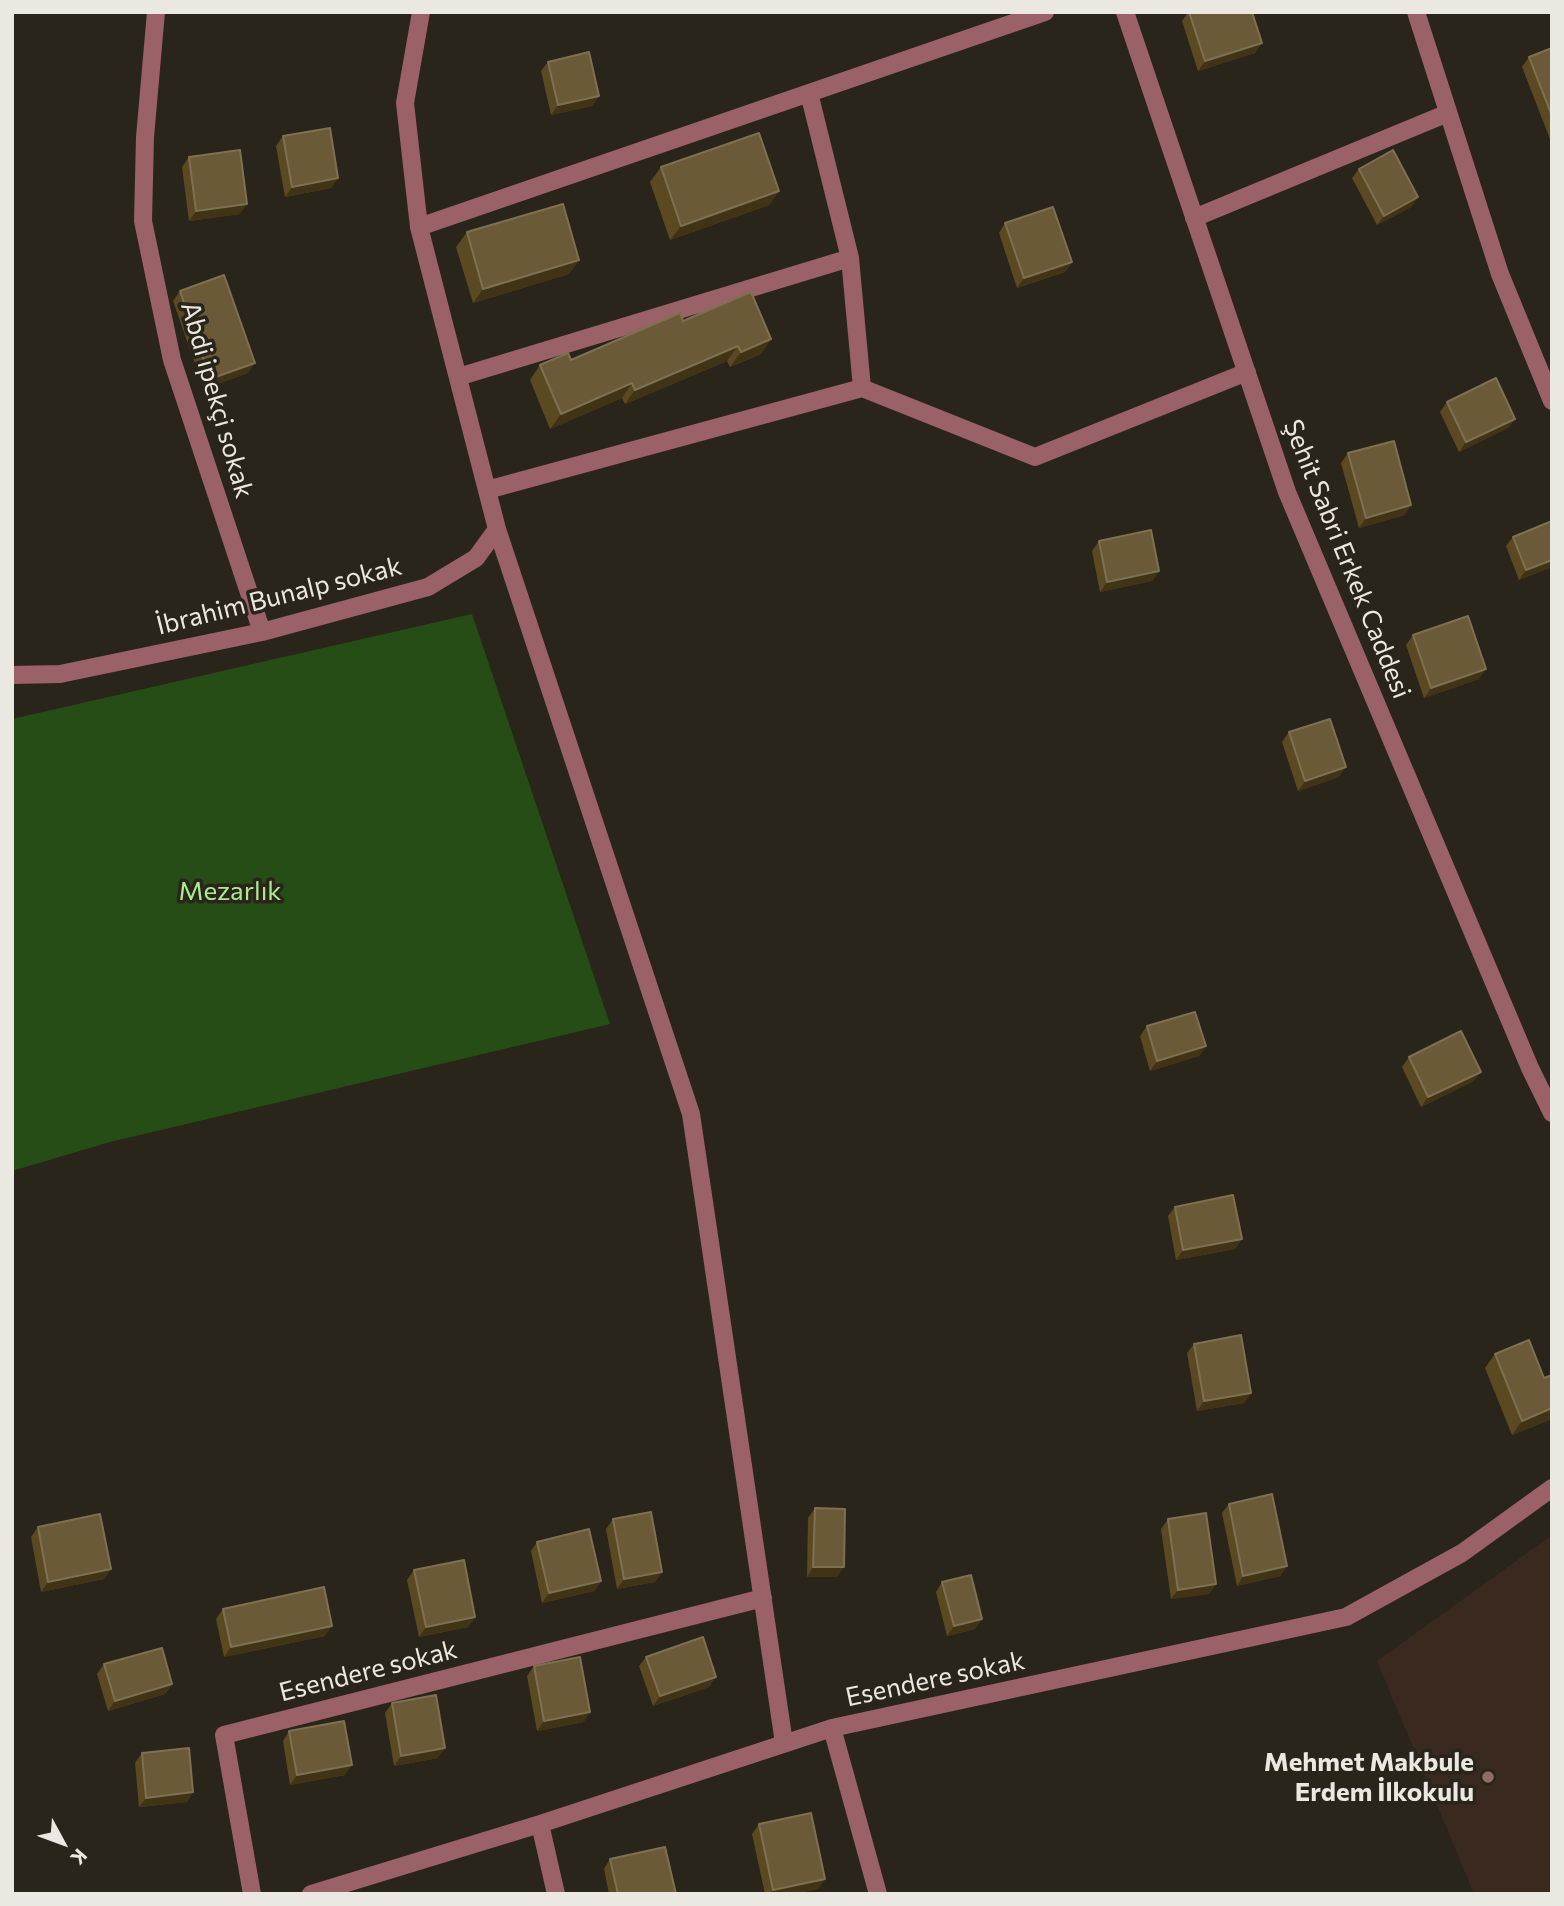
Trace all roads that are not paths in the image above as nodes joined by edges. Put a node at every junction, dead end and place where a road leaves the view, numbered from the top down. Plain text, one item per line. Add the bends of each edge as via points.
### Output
1 (156, 12) edge
2 (421, 12) edge
3 (1045, 12) edge
4 (1125, 12) edge
5 (1416, 12) edge
6 (808, 93) junction
7 (1448, 113) junction
8 (1194, 218) junction
9 (419, 227) junction
10 (850, 258) junction
11 (1247, 372) junction
12 (458, 377) junction
13 (862, 388) junction
14 (1552, 401) edge
15 (487, 490) junction
16 (497, 529) junction
17 (262, 632) junction
18 (12, 675) edge
19 (1552, 1113) edge
20 (1552, 1488) edge
21 (763, 1598) junction
22 (832, 1728) junction
23 (784, 1744) junction
24 (540, 1824) junction
25 (252, 1894) edge
26 (310, 1894) edge
27 (556, 1894) edge
28 (878, 1894) edge

1 - 17 street, Abdi ipekçi sokak via 143,221 172,360
2 - 9 street via 405,103
3 - 6 street
4 - 8 street, Şehit Sabri Erkek Caddesi
5 - 7 street
6 - 9 street
6 - 10 street
7 - 8 street
7 - 14 street via 1500,274
8 - 11 street, Şehit Sabri Erkek Caddesi
9 - 12 street
10 - 12 street
10 - 13 street
11 - 13 street via 1035,457
11 - 19 street, Şehit Sabri Erkek Caddesi via 1287,492
12 - 15 street
13 - 15 street
15 - 16 street
16 - 17 street, İbrahim Bunalp sokak via 476,558 428,587
16 - 21 street via 691,1114
17 - 18 street, İbrahim Bunalp sokak via 60,674
20 - 22 street, Esendere sokak via 1462,1553 1346,1617
21 - 23 street
21 - 25 street, Esendere sokak via 224,1735
22 - 23 street, Esendere sokak
22 - 28 street
23 - 24 street, Esendere sokak
24 - 26 street, Esendere sokak
24 - 27 street

